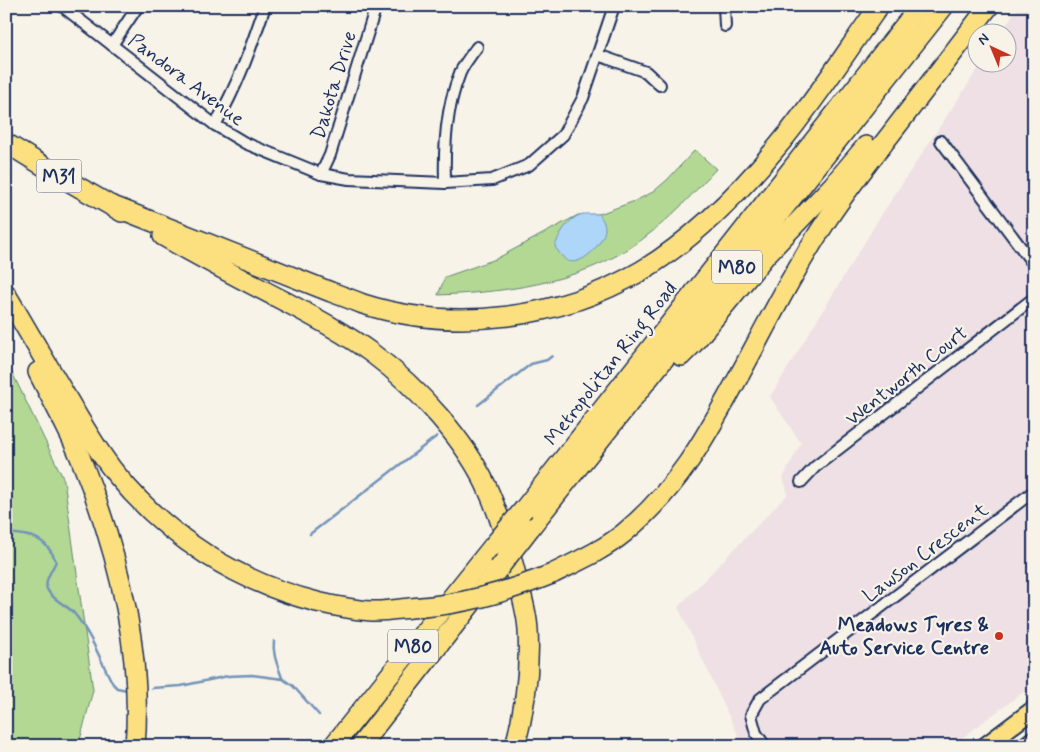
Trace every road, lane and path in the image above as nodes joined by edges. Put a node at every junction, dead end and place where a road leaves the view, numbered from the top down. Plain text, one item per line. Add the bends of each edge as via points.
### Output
1 (62, 6) edge
2 (138, 6) edge
3 (265, 6) edge
4 (376, 6) edge
5 (614, 6) edge
6 (724, 6) edge
7 (879, 6) edge
8 (892, 6) edge
9 (919, 6) edge
10 (944, 6) edge
11 (974, 6) edge
12 (988, 6) edge
13 (725, 26) dead end
14 (864, 27) junction
15 (112, 45) junction
16 (477, 47) dead end
17 (598, 55) junction
18 (660, 85) dead end
19 (215, 125) junction
20 (941, 141) dead end
21 (6, 143) edge
22 (321, 174) junction
23 (445, 183) junction
24 (113, 206) junction
25 (1034, 265) edge
26 (6, 294) edge
27 (1034, 298) edge
28 (6, 308) edge
29 (622, 413) junction
30 (801, 482) dead end
31 (1034, 491) edge
32 (1034, 709) edge
33 (1034, 739) edge
34 (135, 746) edge
35 (333, 746) edge
36 (360, 746) edge
37 (515, 746) edge
38 (765, 746) edge
39 (985, 746) edge
40 (1025, 746) edge

1 - 15 street, Pandora Avenue
2 - 15 street
3 - 19 street via 244,68
4 - 22 street, Dakota Drive via 330,155
5 - 17 street, Pandora Avenue
6 - 13 street
7 - 14 highway
8 - 14 highway
9 - 35 highway, Metropolitan Ring Road / M80, bridge via 524,509
10 - 29 highway, Metropolitan Ring Road / M80
11 - 29 highway via 856,159 766,255 693,344
12 - 26 highway, bridge via 826,221 710,430 660,500 601,549 511,590 433,607 376,611 287,594 216,562 165,526 116,474 60,388
14 - 24 highway via 782,140 710,217 667,254 641,271 552,308 474,318 414,315 389,310 323,289
15 - 19 street, Pandora Avenue
16 - 23 street via 461,72 448,120
17 - 18 street via 646,72
17 - 23 street, Pandora Avenue via 583,98 563,135 529,165 492,180
19 - 22 street, Pandora Avenue via 245,144
20 - 25 street
21 - 24 highway, M31
22 - 23 street, Pandora Avenue via 349,179
24 - 37 highway via 193,253 338,330 374,355 430,407 470,457 489,492 504,534 528,630 525,698
27 - 30 street, Wentworth Court via 815,467
28 - 34 highway via 80,456 109,540 130,635 135,680
29 - 36 highway, Metropolitan Ring Road / M80, bridge
31 - 38 street, Lawson Crescent via 760,699 751,715 756,733
32 - 39 main road
33 - 40 main road

